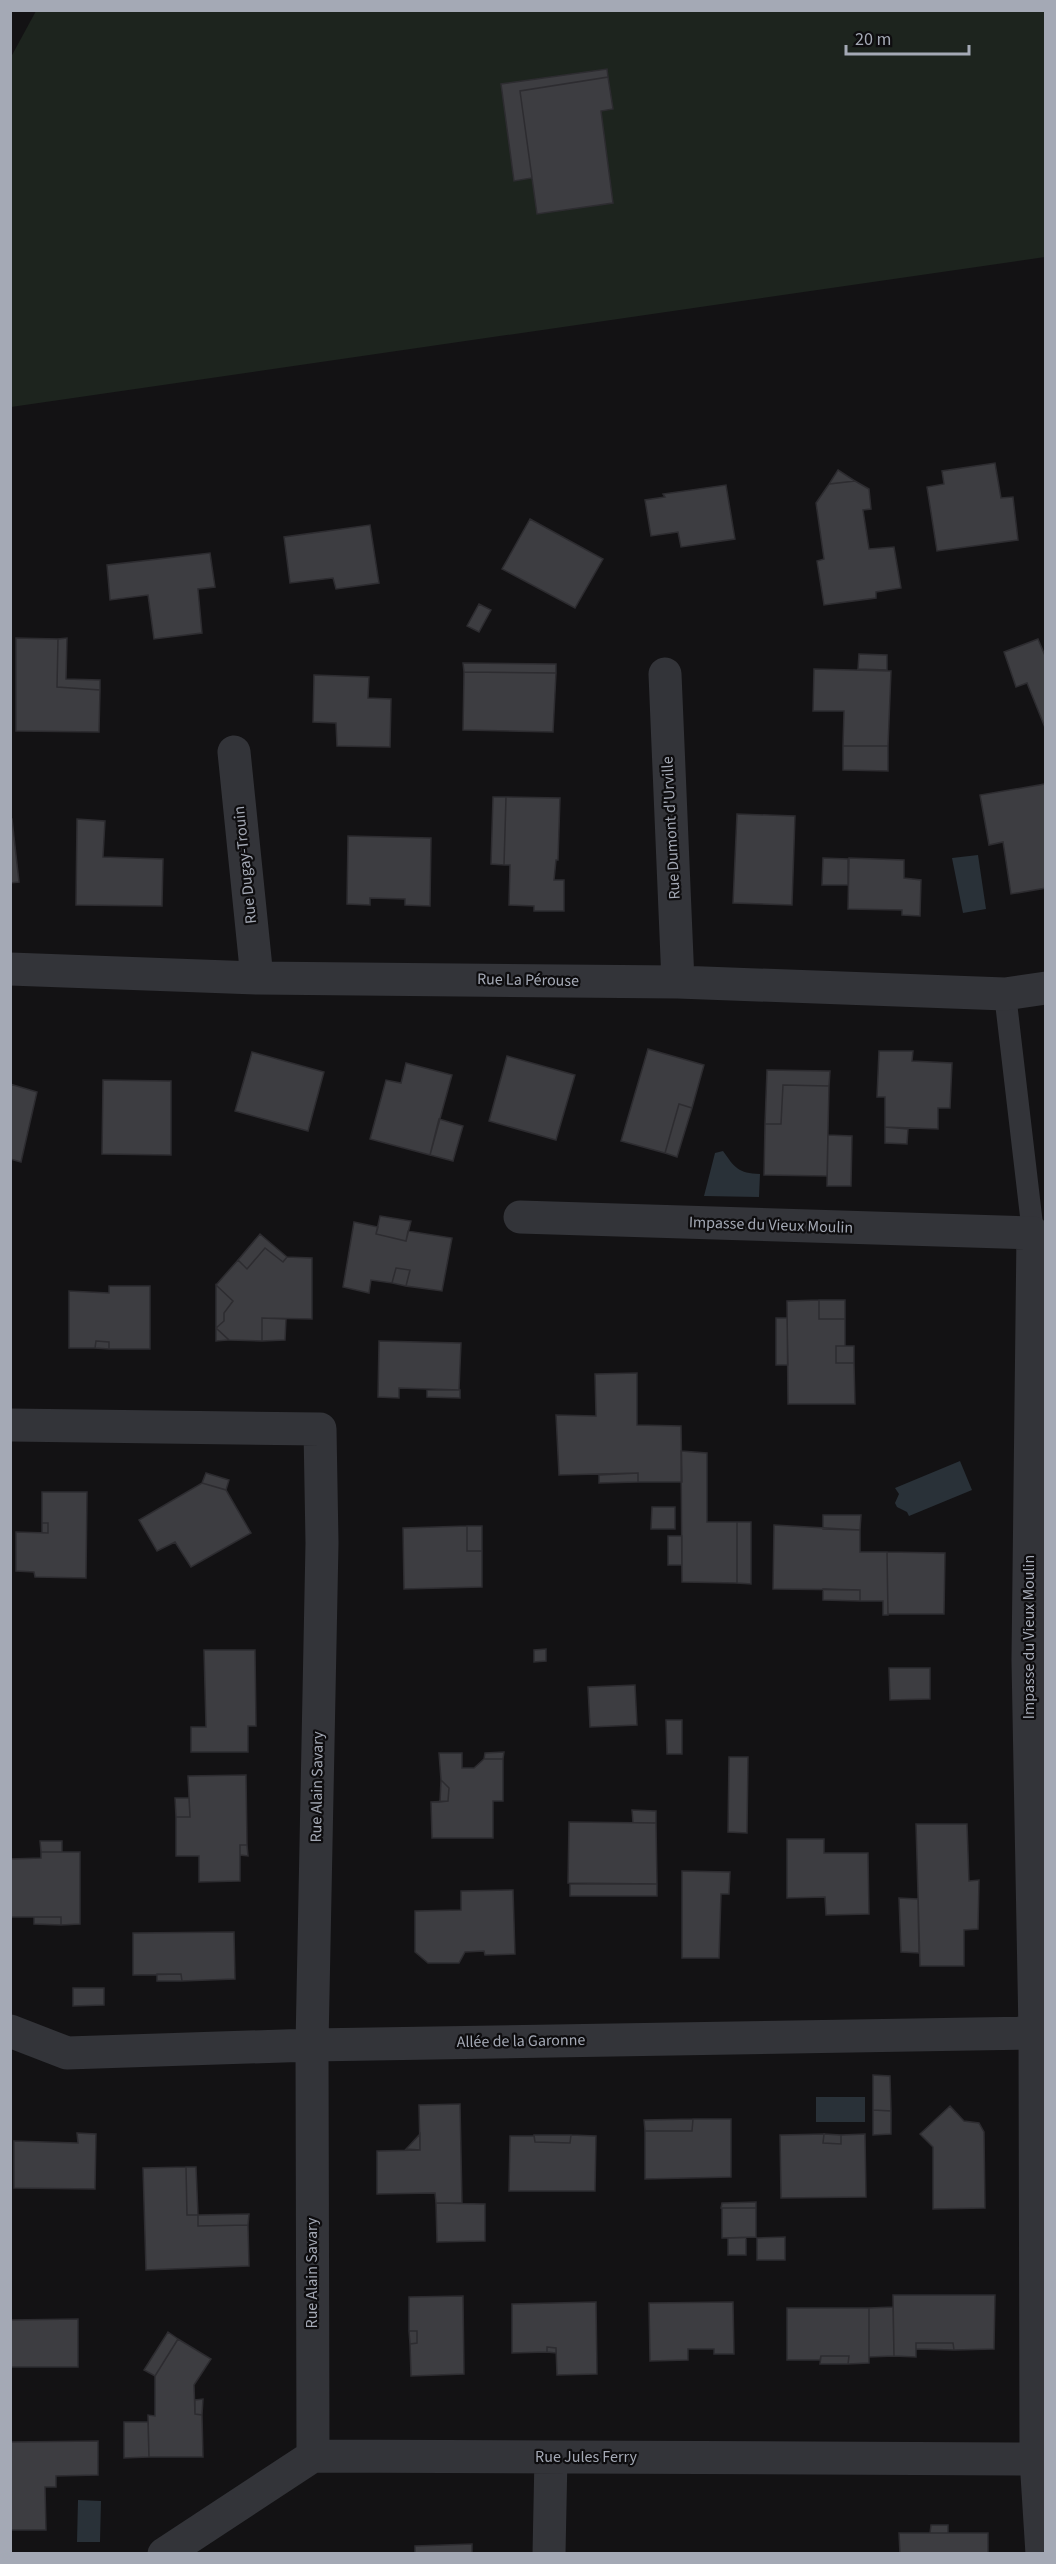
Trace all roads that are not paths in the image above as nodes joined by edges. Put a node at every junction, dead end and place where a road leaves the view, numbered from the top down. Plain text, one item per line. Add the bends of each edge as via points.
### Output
1 (665, 674) dead end
2 (234, 752) dead end
3 (10, 969) edge
4 (257, 978) junction
5 (678, 982) junction
6 (1046, 988) edge
7 (1005, 994) junction
8 (520, 1217) dead end
9 (1033, 1233) junction
10 (10, 1425) edge
11 (10, 2031) edge
12 (1035, 2032) junction
13 (312, 2045) junction
14 (313, 2456) junction
15 (551, 2457) junction
16 (1036, 2459) junction
17 (164, 2553) edge
18 (549, 2553) edge
19 (1042, 2553) edge

1 - 5 street, Rue Dumont d'Urville
2 - 4 street, Rue Dugay-Trouin
3 - 4 street, Rue La Pérouse
4 - 5 street, Rue La Pérouse
5 - 7 street, Rue La Pérouse
6 - 7 street, Rue La Pérouse
7 - 9 lane
8 - 9 street, Impasse du Vieux Moulin
9 - 12 street, Impasse du Vieux Moulin via 1028,1660
10 - 13 street, Rue Alain Savary via 320,1429 322,1543
11 - 13 street, Allée de la Garonne via 67,2053
12 - 13 street, Allée de la Garonne
12 - 16 street, Impasse du Vieux Moulin
13 - 14 street, Rue Alain Savary
14 - 15 street, Rue Jules Ferry
14 - 17 street
15 - 16 street, Rue Jules Ferry
15 - 18 street
16 - 19 street, Impasse du Vieux Moulin

